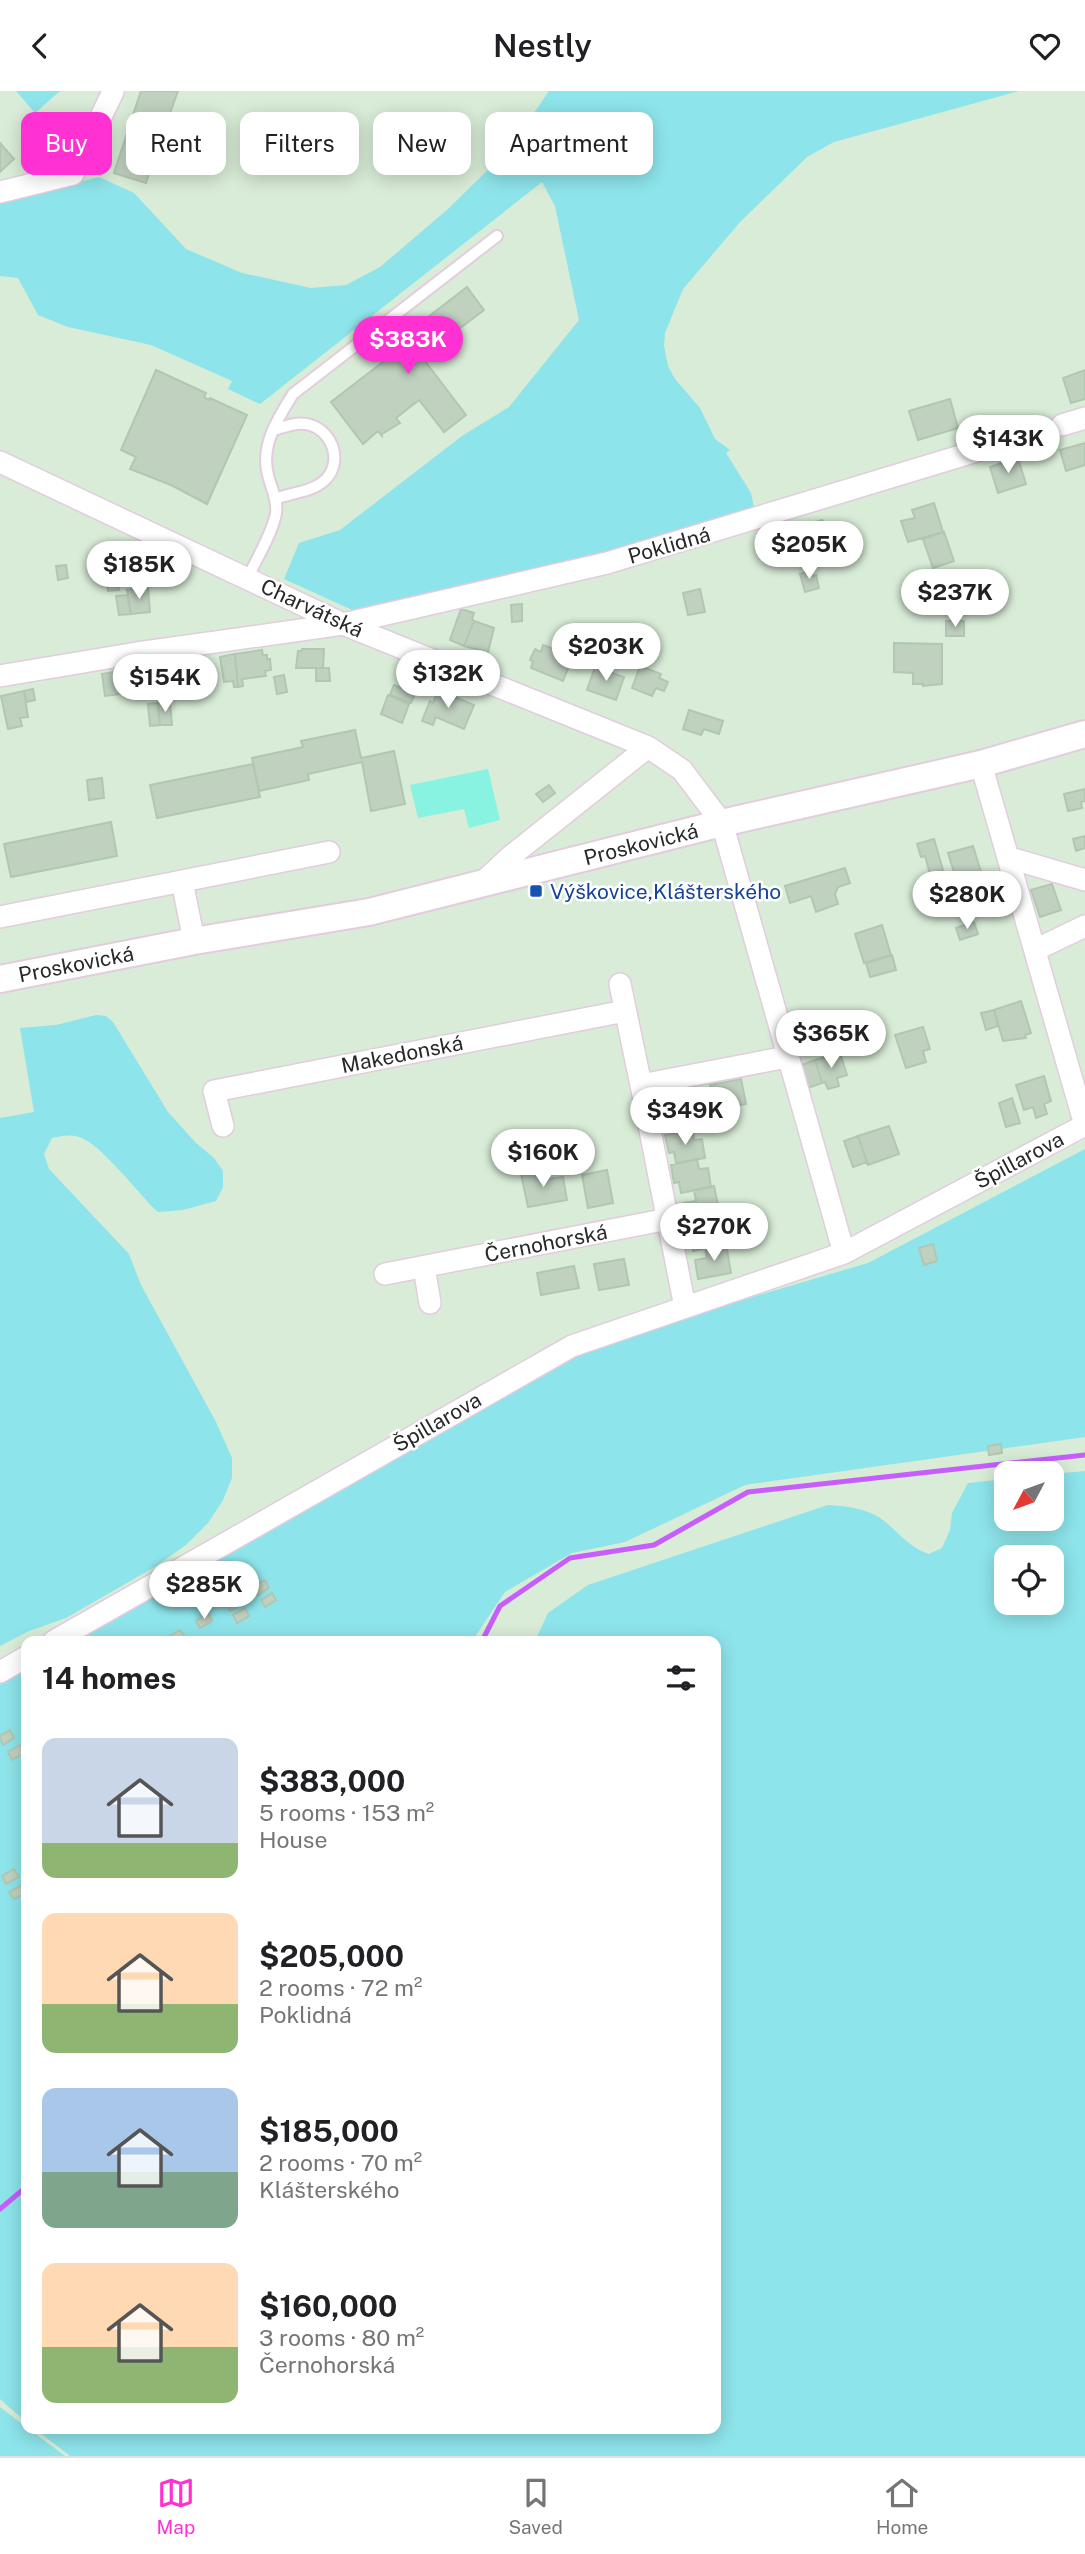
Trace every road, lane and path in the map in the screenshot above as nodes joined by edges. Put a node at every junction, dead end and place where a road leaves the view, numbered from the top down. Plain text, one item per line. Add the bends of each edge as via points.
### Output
1 (113, 92) edge
2 (0, 192) edge
3 (497, 236) dead end
4 (1085, 418) edge
5 (1062, 425) dead end
6 (274, 430) junction
7 (990, 447) dead end
8 (0, 462) edge
9 (275, 499) junction
10 (247, 579) junction
11 (343, 624) junction
12 (0, 676) edge
13 (1085, 734) edge
14 (648, 747) junction
15 (981, 764) junction
16 (722, 823) junction
17 (329, 852) dead end
18 (1010, 858) junction
19 (1085, 880) edge
20 (182, 881) junction
21 (481, 884) junction
22 (0, 917) edge
23 (1085, 926) edge
24 (194, 941) junction
25 (1035, 950) junction
26 (0, 979) edge
27 (620, 984) dead end
28 (625, 1011) junction
29 (788, 1057) junction
30 (641, 1086) junction
31 (223, 1126) dead end
32 (668, 1219) junction
33 (844, 1253) junction
34 (424, 1267) junction
35 (385, 1274) dead end
36 (430, 1303) dead end
37 (685, 1307) junction
38 (63, 1636) edge
39 (21, 1660) edge
40 (0, 1672) edge

1 - 2 street via 73,174
3 - 6 lane via 293,394
4 - 5 street
6 - 9 lane via 265,457
6 - 9 lane via 309,424 330,441 335,453 334,465 315,487
7 - 11 street, Poklidná via 644,554
8 - 10 street, Charvátská
9 - 10 lane via 275,516
10 - 11 street, Charvátská
11 - 12 street, Poklidná
11 - 14 street, Charvátská
13 - 15 street, Proskovická
14 - 16 street, Charvátská via 682,770
14 - 21 street
15 - 16 street, Proskovická
15 - 18 street, Špillarova
16 - 21 street, Proskovická
16 - 29 street
17 - 20 street
18 - 19 street
18 - 25 street, Špillarova
20 - 22 street
20 - 24 street
21 - 24 street, Proskovická via 369,912
23 - 25 street
24 - 26 street, Proskovická
25 - 33 street, Špillarova via 1085,1125
27 - 28 street
28 - 30 street
28 - 31 street, Makedonská via 214,1091
29 - 30 street
29 - 33 street
30 - 32 street
32 - 34 street, Černohorská
32 - 37 street
33 - 37 street, Špillarova
34 - 35 street, Černohorská
34 - 36 street
37 - 38 street, Špillarova via 572,1346
39 - 40 street

